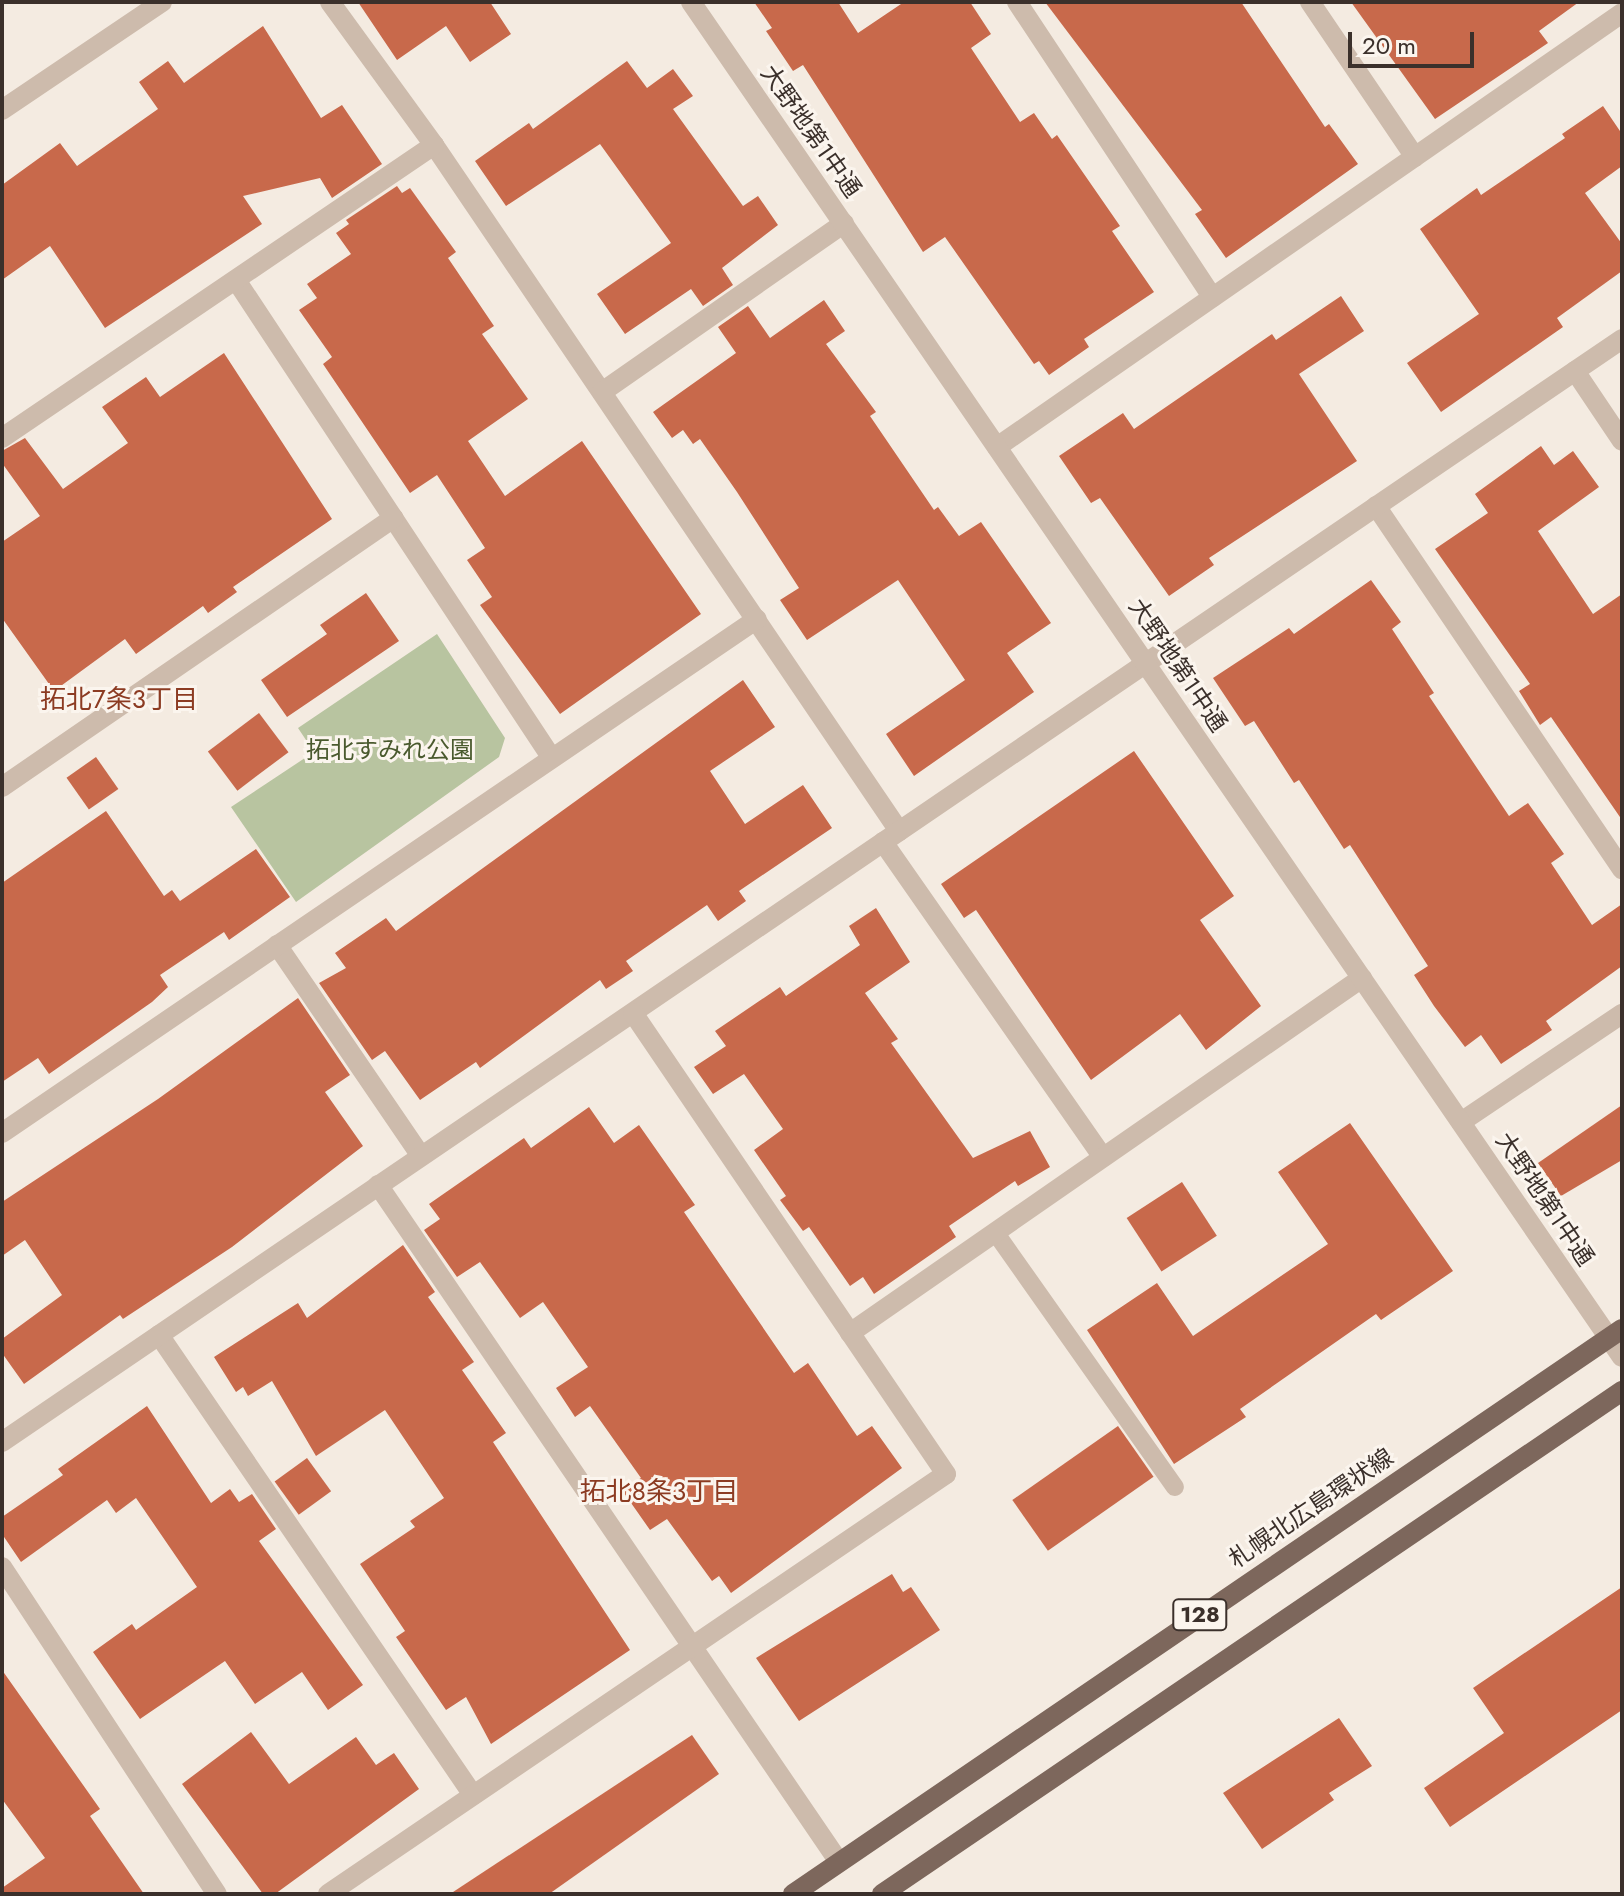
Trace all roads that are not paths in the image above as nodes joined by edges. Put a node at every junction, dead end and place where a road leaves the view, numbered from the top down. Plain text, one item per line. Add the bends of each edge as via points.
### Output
1 (162, 2) edge
2 (330, 2) edge
3 (691, 2) edge
4 (1017, 2) edge
5 (1310, 2) edge
6 (1617, 14) edge
7 (2, 110) edge
8 (434, 145) junction
9 (1415, 157) junction
10 (844, 223) junction
11 (236, 280) junction
12 (1212, 297) junction
13 (1622, 339) edge
14 (1575, 371) junction
15 (602, 392) junction
16 (2, 438) edge
17 (1622, 441) edge
18 (997, 447) junction
19 (1376, 506) junction
20 (394, 518) junction
21 (757, 619) junction
22 (1146, 663) junction
23 (551, 757) junction
24 (2, 787) edge
25 (891, 836) junction
26 (1622, 869) edge
27 (277, 945) junction
28 (1362, 978) junction
29 (633, 1013) junction
30 (1622, 1014) edge
31 (1461, 1122) junction
32 (2, 1132) edge
33 (421, 1156) junction
34 (1103, 1157) junction
35 (378, 1185) junction
36 (995, 1232) junction
37 (850, 1333) junction
38 (1615, 1334) edge
39 (159, 1335) junction
40 (1622, 1357) edge
41 (1622, 1391) edge
42 (2, 1442) edge
43 (1175, 1487) dead end
44 (2, 1567) edge
45 (692, 1646) junction
46 (473, 1795) junction
47 (839, 1862) junction
48 (217, 1894) edge
49 (328, 1894) edge
50 (793, 1894) edge
51 (882, 1894) edge

1 - 7 street
2 - 8 street
3 - 10 street, 大野地第1中通
4 - 12 street
5 - 9 street
6 - 9 street
8 - 11 street
8 - 15 street
9 - 12 street
10 - 15 street
10 - 18 street, 大野地第1中通
11 - 16 street
11 - 20 street
12 - 18 street
13 - 14 street
14 - 17 street
14 - 19 street
15 - 21 street
18 - 22 street, 大野地第1中通
19 - 22 street
19 - 26 street
20 - 23 street
20 - 24 street
21 - 23 street
21 - 25 street
22 - 25 street
22 - 28 street, 大野地第1中通
23 - 27 street
25 - 29 street
25 - 34 street
27 - 32 street
27 - 33 street
28 - 31 street, 大野地第1中通
28 - 34 street
29 - 33 street
29 - 37 street
30 - 31 street
31 - 38 street, 大野地第1中通
33 - 35 street
34 - 36 street
35 - 39 street
35 - 45 street
36 - 37 street
36 - 43 lane
37 - 45 street via 946,1474
38 - 40 street, 大野地第1中通
38 - 47 main road, 札幌北広島環状線 / 128
39 - 42 street
39 - 46 street
41 - 51 main road, 128
44 - 48 street
45 - 46 street
45 - 47 street
46 - 49 street
47 - 50 main road, 札幌北広島環状線 / 128

